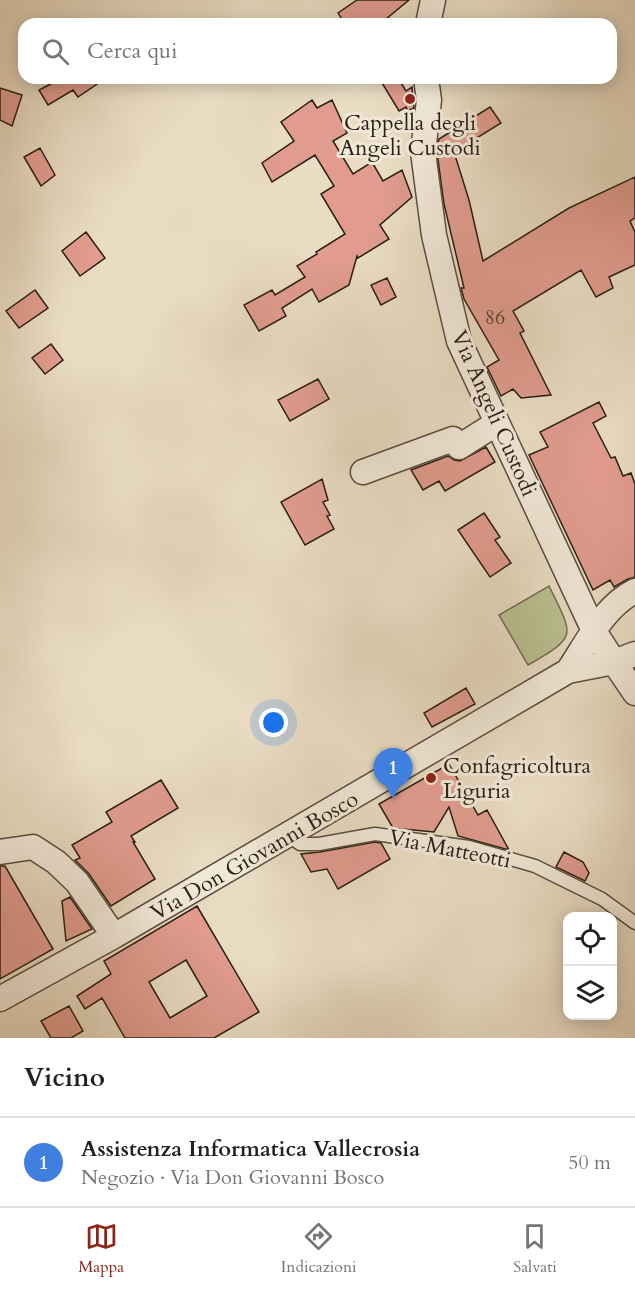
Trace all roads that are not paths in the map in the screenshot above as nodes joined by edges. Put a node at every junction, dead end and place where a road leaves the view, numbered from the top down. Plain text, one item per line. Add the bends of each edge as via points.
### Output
1 (433, 0) edge
2 (429, 18) edge
3 (427, 84) edge
4 (497, 423) junction
5 (363, 472) dead end
6 (635, 591) edge
7 (594, 631) junction
8 (624, 658) edge
9 (568, 671) junction
10 (635, 693) edge
11 (288, 835) junction
12 (0, 852) edge
13 (635, 923) edge
14 (114, 936) junction
15 (0, 999) edge

1 - 2 street
3 - 4 street, Via Angeli Custodi via 423,152 434,235 459,341
4 - 5 street via 459,447 453,439
4 - 7 street, Via Angeli Custodi
6 - 7 street, Via Don Giovanni Bosco via 623,596
7 - 8 street
7 - 9 street, Via Don Giovanni Bosco
8 - 9 street, Via Don Giovanni Bosco
8 - 10 street
9 - 11 street, Via Don Giovanni Bosco
11 - 13 lane, Via Matteotti via 300,844 375,834 468,847 535,866 602,899
11 - 14 street, Via Don Giovanni Bosco
12 - 14 street via 33,847 56,862 77,882
14 - 15 street, Via Don Giovanni Bosco

